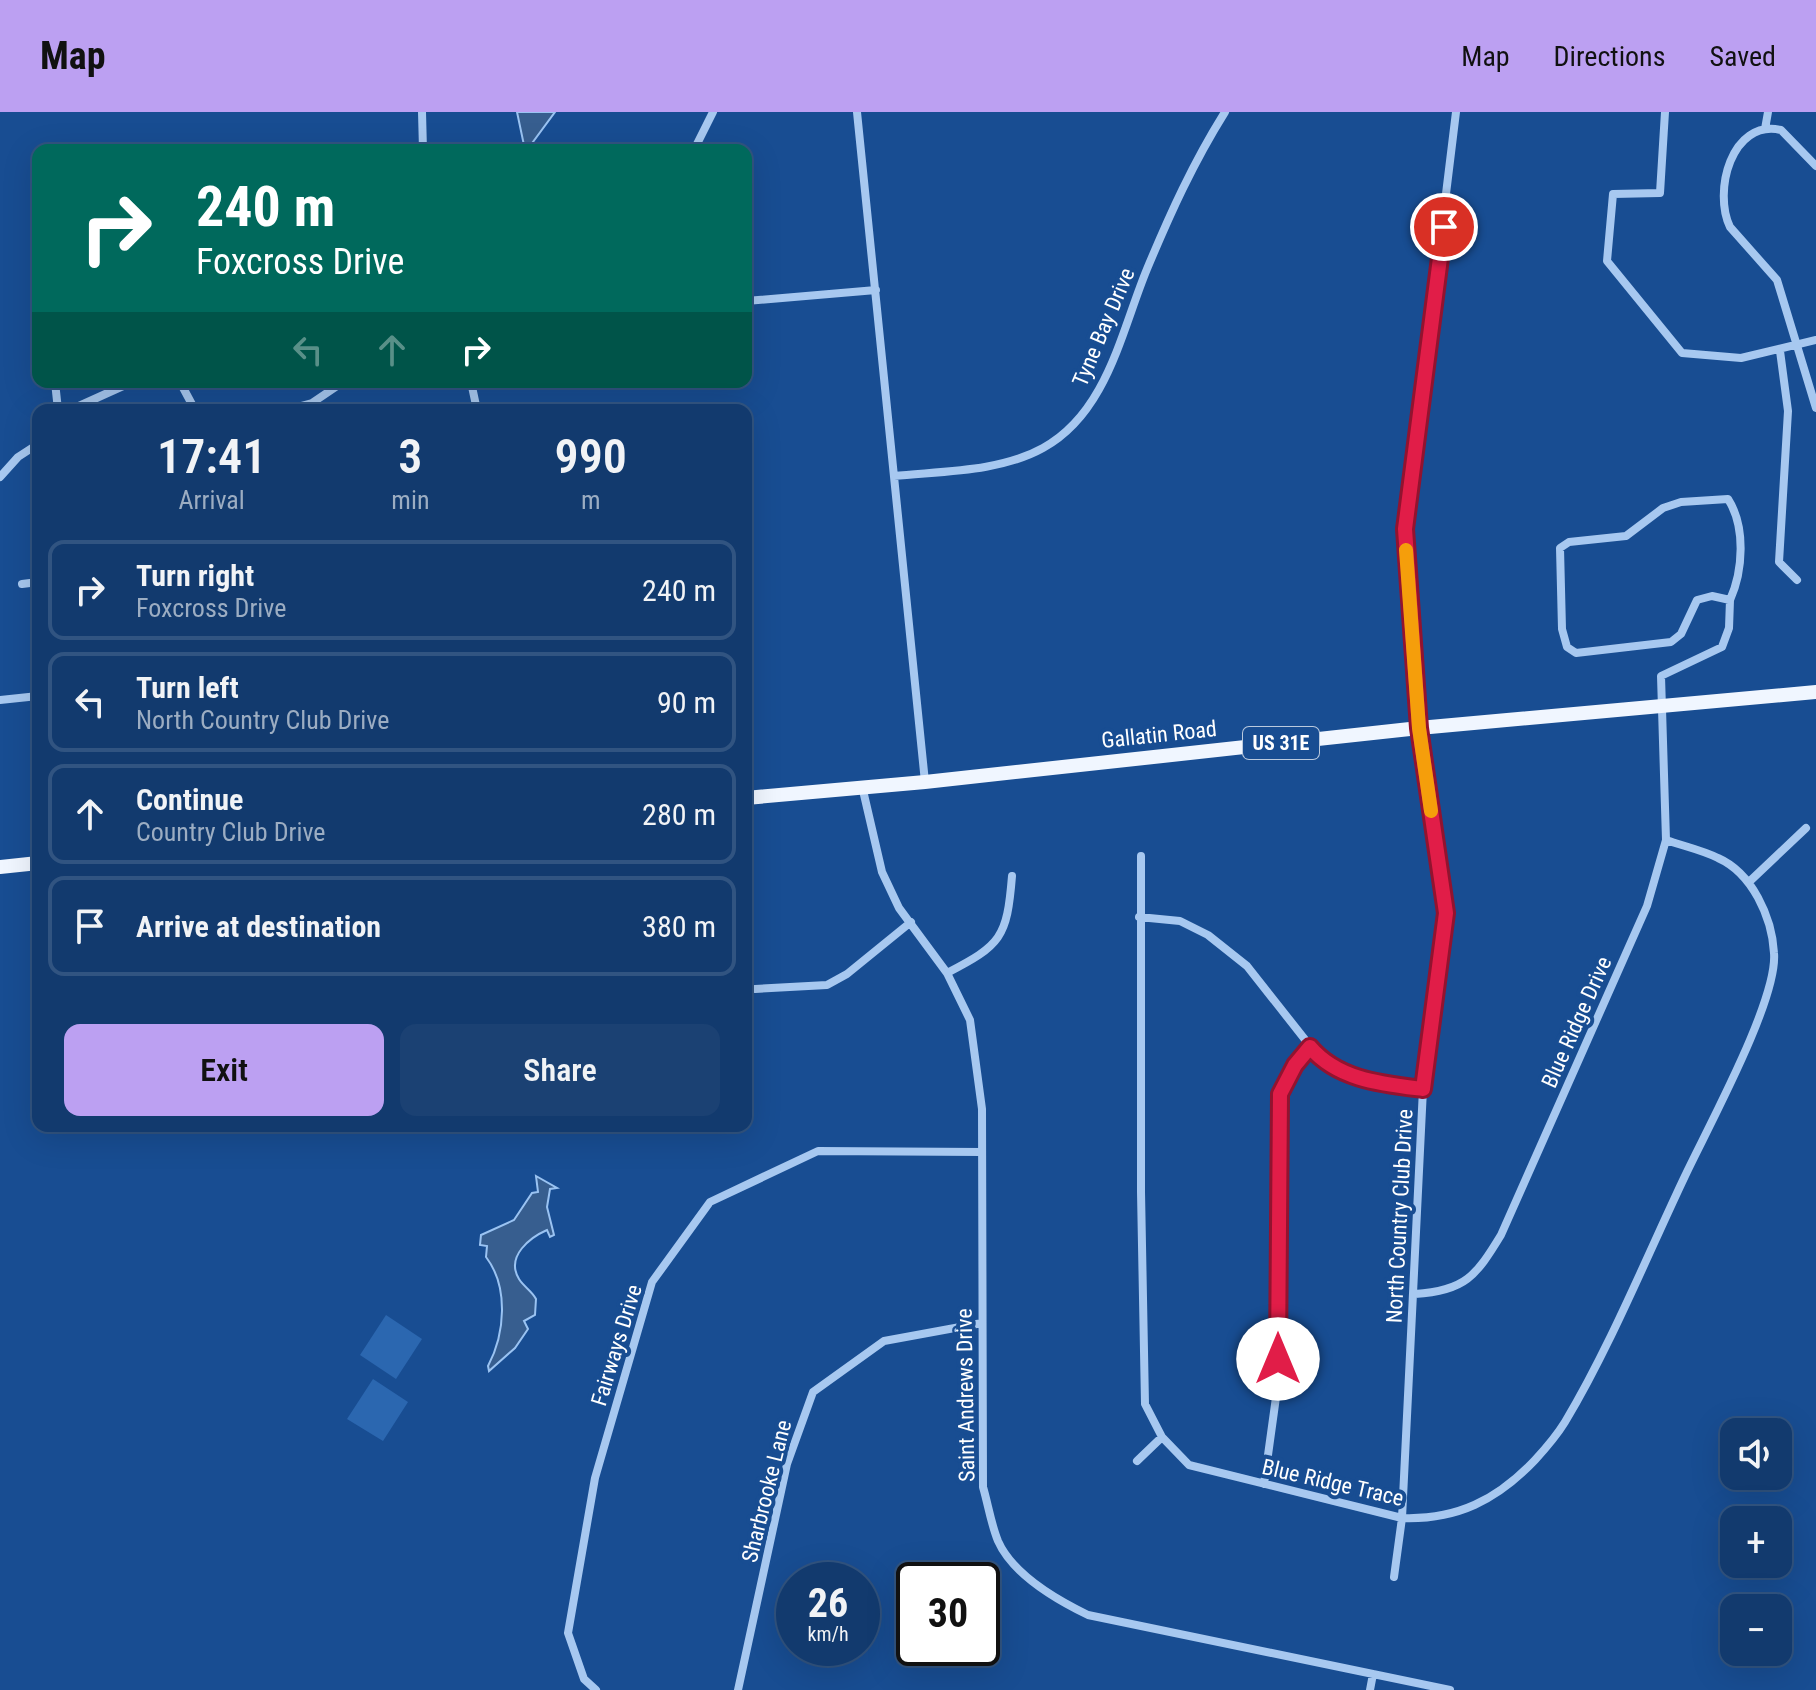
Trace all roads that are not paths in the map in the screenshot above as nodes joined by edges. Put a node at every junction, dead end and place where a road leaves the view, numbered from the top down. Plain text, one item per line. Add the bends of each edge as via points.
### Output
1 (422, 112) edge
2 (713, 112) edge
3 (857, 112) edge
4 (1225, 112) edge
5 (1456, 112) edge
6 (1665, 112) edge
7 (1768, 112) edge
8 (1765, 129) junction
9 (423, 144) edge
10 (697, 144) edge
11 (1816, 166) edge
12 (876, 290) junction
13 (752, 300) edge
14 (1816, 340) edge
15 (1797, 347) junction
16 (1780, 351) junction
17 (119, 388) edge
18 (334, 388) edge
19 (83, 404) edge
20 (308, 404) edge
21 (1816, 408) edge
22 (32, 448) edge
23 (894, 476) junction
24 (0, 477) edge
25 (1797, 580) dead end
26 (32, 583) edge
27 (22, 584) dead end
28 (1730, 600) junction
29 (1816, 692) edge
30 (32, 697) edge
31 (0, 700) edge
32 (1660, 706) junction
33 (1419, 728) junction
34 (925, 782) junction
35 (862, 785) junction
36 (752, 797) edge
37 (1806, 828) dead end
38 (1666, 840) junction
39 (1141, 856) dead end
40 (32, 864) edge
41 (0, 867) edge
42 (1012, 876) dead end
43 (1749, 882) junction
44 (1139, 917) junction
45 (911, 922) junction
46 (947, 973) junction
47 (755, 989) dead end
48 (1310, 1047) junction
49 (1423, 1089) junction
50 (982, 1152) junction
51 (1415, 1294) junction
52 (982, 1323) junction
53 (1162, 1437) junction
54 (1137, 1461) dead end
55 (1264, 1484) junction
56 (1402, 1518) junction
57 (1394, 1577) dead end
58 (1373, 1674) junction
59 (596, 1690) edge
60 (738, 1690) edge
61 (1370, 1690) edge
62 (1450, 1690) edge

1 - 9 street
2 - 10 street
3 - 12 street
4 - 23 street, Tyne Bay Drive via 1191,166 1110,370 1087,411 1040,450 999,464
5 - 33 street, North Country Club Drive via 1405,529
6 - 16 street via 1660,193 1613,194 1607,261 1682,353 1741,358
7 - 8 street
8 - 11 street via 1781,130
8 - 15 street via 1748,133 1735,151 1724,184 1726,219 1777,280
12 - 13 street
12 - 23 street
14 - 15 street
15 - 16 street
15 - 21 street
16 - 25 street via 1788,411 1779,562
17 - 19 street
18 - 20 street
22 - 24 street
23 - 34 street
26 - 27 street
28 - 28 street via 1697,600 1681,634 1671,642 1576,653 1567,647 1562,629 1560,548 1569,542 1626,536 1663,508 1681,502 1728,499 1735,511 1741,577
28 - 32 street, Blue Ridge Drive via 1722,647 1661,676
29 - 32 main road, Gallatin Road / US 31E
30 - 31 street
32 - 33 main road, Gallatin Road / US 31E
32 - 38 street, Blue Ridge Drive
33 - 34 main road, Gallatin Road / US 31E
33 - 49 street, North Country Club Drive via 1446,913
34 - 35 main road, Gallatin Road / US 31E
35 - 36 main road, Gallatin Road / US 31E
35 - 45 street, Saint Andrews Drive via 882,872
37 - 43 street
38 - 43 street, Blue Ridge Trace via 1721,858
38 - 51 street, Blue Ridge Drive via 1647,906 1501,1235 1465,1283
39 - 44 street, Blue Ridge Trace
40 - 41 main road
42 - 46 street via 1010,903 989,952
43 - 56 street, Blue Ridge Trace via 1769,925 1775,954 1772,976 1751,1035 1566,1420 1534,1461 1486,1498 1460,1513
44 - 48 street via 1180,921 1208,935 1247,966
44 - 53 street, Blue Ridge Trace via 1145,1404
45 - 46 street, Saint Andrews Drive
45 - 47 street via 827,985
46 - 50 street, Saint Andrews Drive via 970,1020
48 - 49 street via 1368,1082
48 - 55 street via 1280,1094 1277,1390
49 - 51 street, North Country Club Drive
50 - 52 street, Saint Andrews Drive
50 - 59 street, Fairways Drive via 818,1151 710,1202 652,1282 595,1478 568,1633 584,1679
51 - 56 street, North Country Club Drive
52 - 58 street, Saint Andrews Drive via 983,1487 998,1543 1031,1581 1088,1615
52 - 60 street, Sharbrooke Lane via 884,1341 813,1392 787,1464
53 - 54 street
53 - 55 street, Blue Ridge Trace via 1189,1465
55 - 56 street, Blue Ridge Trace
56 - 57 street, North Country Club Drive
58 - 61 street
58 - 62 street, Saint Andrews Drive

